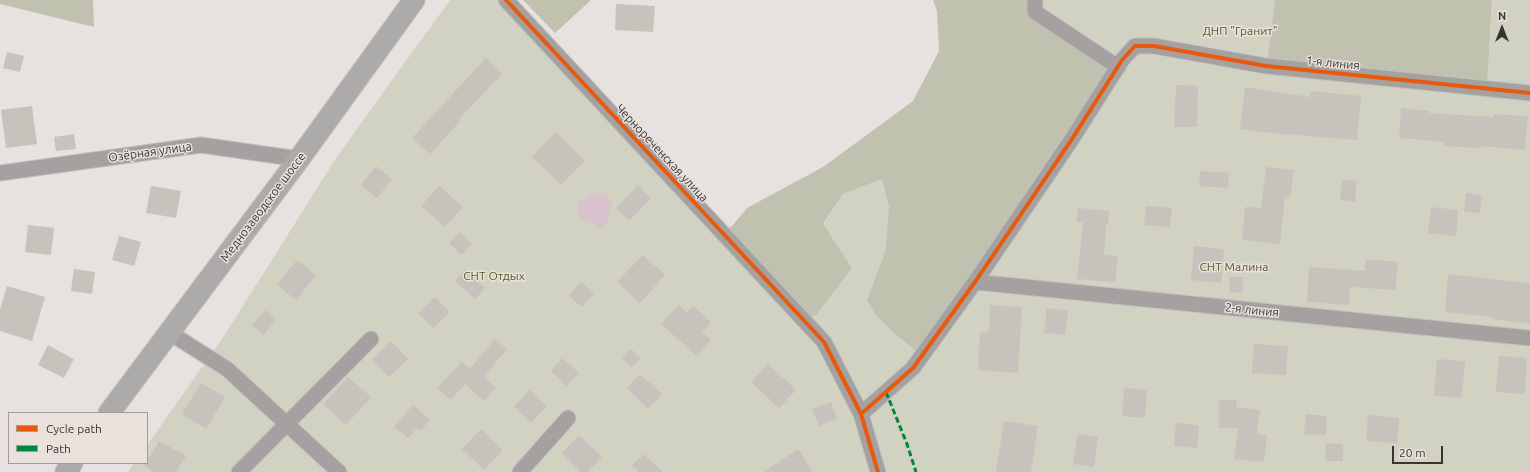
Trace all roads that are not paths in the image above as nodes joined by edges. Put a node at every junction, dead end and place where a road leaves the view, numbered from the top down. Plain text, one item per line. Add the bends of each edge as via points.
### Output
1 (414, 0) edge
2 (506, 0) edge
3 (1035, 0) edge
4 (1118, 67) junction
5 (1530, 93) edge
6 (299, 159) junction
7 (0, 173) edge
8 (975, 282) junction
9 (170, 333) junction
10 (1530, 338) edge
11 (370, 339) dead end
12 (111, 412) edge
13 (861, 414) junction
14 (568, 418) dead end
15 (286, 423) junction
16 (239, 472) edge
17 (339, 472) edge
18 (520, 472) edge
19 (878, 472) edge

1 - 6 main road, Меднозаводское шоссе
2 - 13 street, Чернореченская улица via 824,342
3 - 4 street via 1035,12
4 - 5 street, 1-я линия via 1135,46 1154,46 1266,66
4 - 8 street
6 - 7 street, Озёрная улица via 201,145
6 - 9 main road, Меднозаводское шоссе
8 - 10 street, 2-я линия
8 - 13 street via 913,368
9 - 12 main road, Меднозаводское шоссе
9 - 15 street via 227,370
11 - 15 street
13 - 19 street, Чернореченская улица
14 - 18 street
15 - 16 street
15 - 17 street

